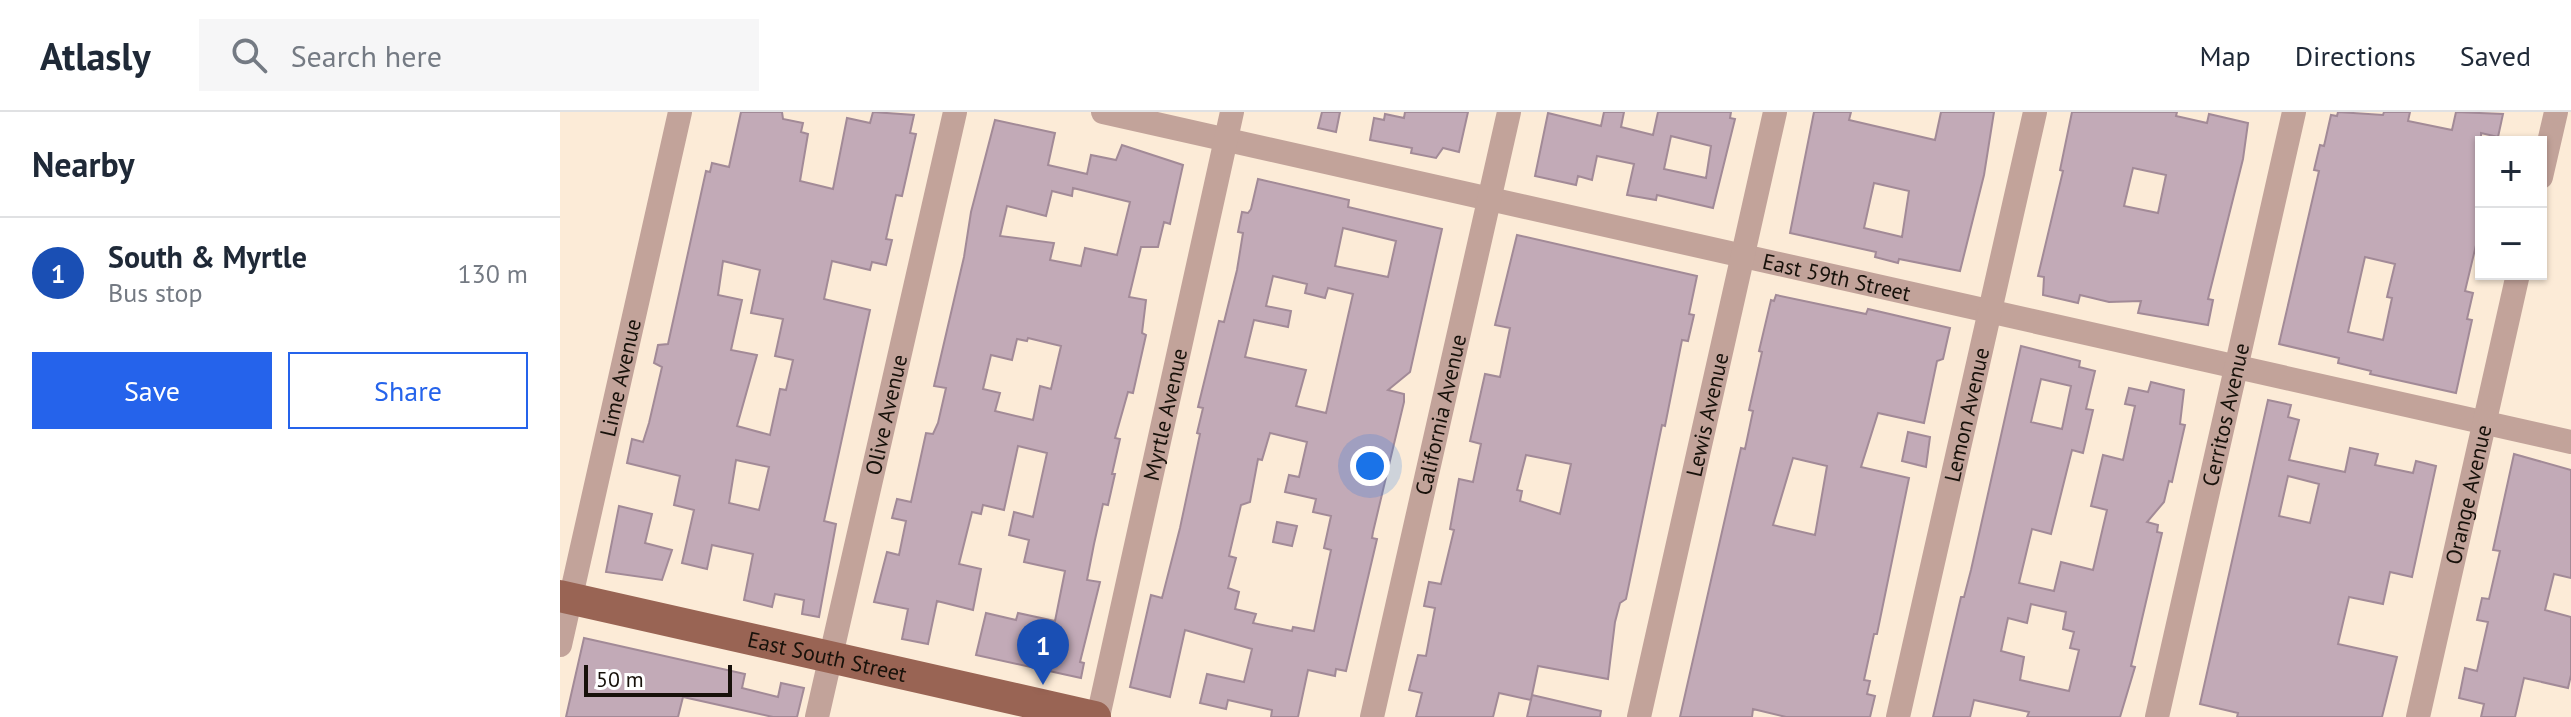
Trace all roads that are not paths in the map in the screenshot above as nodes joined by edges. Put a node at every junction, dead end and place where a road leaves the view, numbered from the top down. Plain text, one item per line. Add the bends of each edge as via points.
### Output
1 (680, 112) edge
2 (955, 112) edge
3 (1103, 112) edge
4 (1232, 112) edge
5 (1509, 112) edge
6 (1775, 112) edge
7 (2035, 112) edge
8 (2294, 112) edge
9 (2559, 129) edge
10 (1226, 140) junction
11 (2547, 161) edge
12 (1489, 198) junction
13 (1743, 255) junction
14 (2517, 280) edge
15 (1990, 311) junction
16 (2235, 367) junction
17 (2484, 422) junction
18 (2571, 442) edge
19 (565, 597) edge
20 (560, 645) edge
21 (831, 657) junction
22 (817, 717) edge
23 (1097, 717) edge
24 (1372, 717) edge
25 (1639, 717) edge
26 (1898, 717) edge
27 (2157, 717) edge
28 (2418, 717) edge

1 - 19 street, Lime Avenue
2 - 21 street, Olive Avenue
3 - 10 street, East 59th Street
4 - 10 street, Myrtle Avenue
5 - 12 street, California Avenue
6 - 13 street, Lewis Avenue
7 - 15 street, Lemon Avenue
8 - 16 street, Cerritos Avenue
9 - 11 street
10 - 12 street, East 59th Street
10 - 23 street, Myrtle Avenue
12 - 13 street, East 59th Street
12 - 24 street, California Avenue
13 - 15 street, East 59th Street
13 - 25 street, Lewis Avenue
14 - 17 street, Orange Avenue
15 - 16 street, East 59th Street
15 - 26 street, Lemon Avenue
16 - 17 street, East 59th Street
16 - 27 street, Cerritos Avenue
17 - 18 street, East 59th Street
17 - 28 street, Orange Avenue
19 - 20 street, Lime Avenue
19 - 21 main road, East South Street
21 - 22 street, Olive Avenue
21 - 23 main road, East South Street

